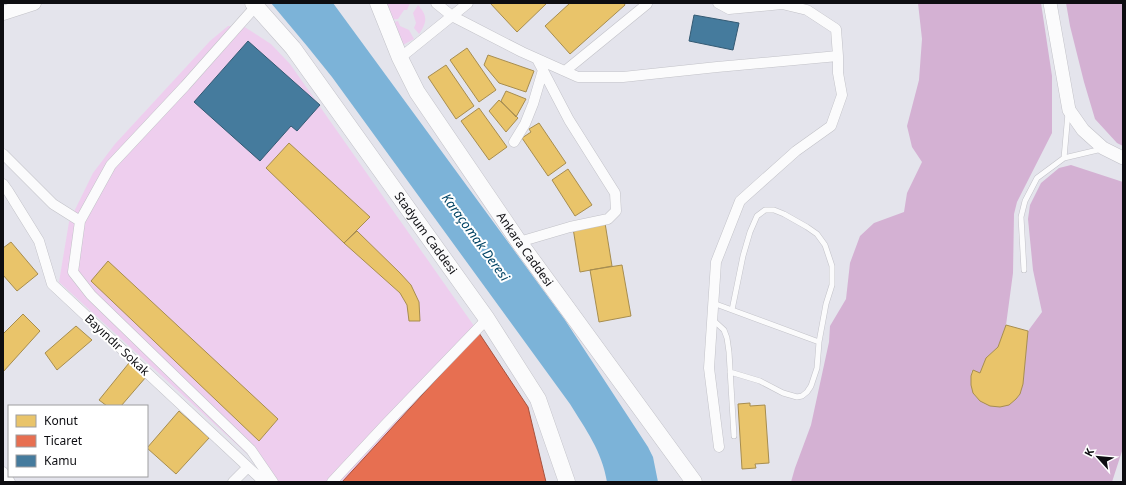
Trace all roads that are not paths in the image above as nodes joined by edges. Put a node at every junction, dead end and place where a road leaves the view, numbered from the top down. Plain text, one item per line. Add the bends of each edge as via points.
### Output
1 (34, 3) edge
2 (378, 3) edge
3 (436, 3) edge
4 (468, 3) edge
5 (646, 3) edge
6 (718, 3) edge
7 (1050, 3) edge
8 (254, 4) edge
9 (3, 13) edge
10 (452, 16) junction
11 (838, 56) junction
12 (400, 58) junction
13 (537, 59) junction
14 (543, 70) junction
15 (565, 72) junction
16 (1069, 110) junction
17 (514, 142) dead end
18 (1103, 148) junction
19 (3, 154) edge
20 (1064, 158) junction
21 (1123, 158) edge
22 (3, 184) edge
23 (80, 221) junction
24 (519, 242) junction
25 (1024, 270) dead end
26 (713, 303) junction
27 (732, 310) junction
28 (712, 318) junction
29 (487, 319) junction
30 (819, 342) junction
31 (730, 372) junction
32 (734, 436) dead end
33 (720, 447) dead end
34 (248, 467) junction
35 (3, 472) edge
36 (10, 482) edge
37 (233, 482) edge
38 (264, 482) edge
39 (273, 482) edge
40 (332, 482) edge
41 (567, 482) edge
42 (694, 482) edge

1 - 9 main road
2 - 12 main road, Ankara Caddesi
3 - 10 street
4 - 10 street
5 - 15 street
6 - 11 street via 729,10 782,4 807,10 836,29
7 - 16 street
8 - 23 street via 185,86 111,165
8 - 29 main road, Stadyum Caddesi via 293,48
10 - 12 street
10 - 13 street
11 - 15 street via 623,77 578,78
11 - 26 street via 842,95 831,126 796,151 740,201 716,262
12 - 24 main road, Ankara Caddesi via 417,92
13 - 14 street
13 - 15 street
14 - 17 street via 526,124
14 - 24 street via 615,193 616,211 608,219
16 - 18 street via 1083,130
16 - 20 lane
18 - 20 lane
18 - 21 street
19 - 23 street via 54,204
20 - 25 lane via 1037,178 1025,201 1022,217
22 - 34 street, Bayındır Sokak via 39,240 52,284
23 - 39 street via 73,272 91,295 251,450
24 - 42 main road, Ankara Caddesi
26 - 27 lane
26 - 28 street
27 - 30 lane
27 - 30 lane via 750,232 757,216 765,210 774,210 817,234 825,245 832,266 832,284
28 - 31 lane via 724,330
28 - 33 street via 709,368
29 - 40 street
29 - 41 main road, Stadyum Caddesi via 538,398
30 - 31 lane via 817,368 811,386 802,396 783,393
31 - 32 lane
34 - 37 street
34 - 38 street, Bayındır Sokak
35 - 36 street

